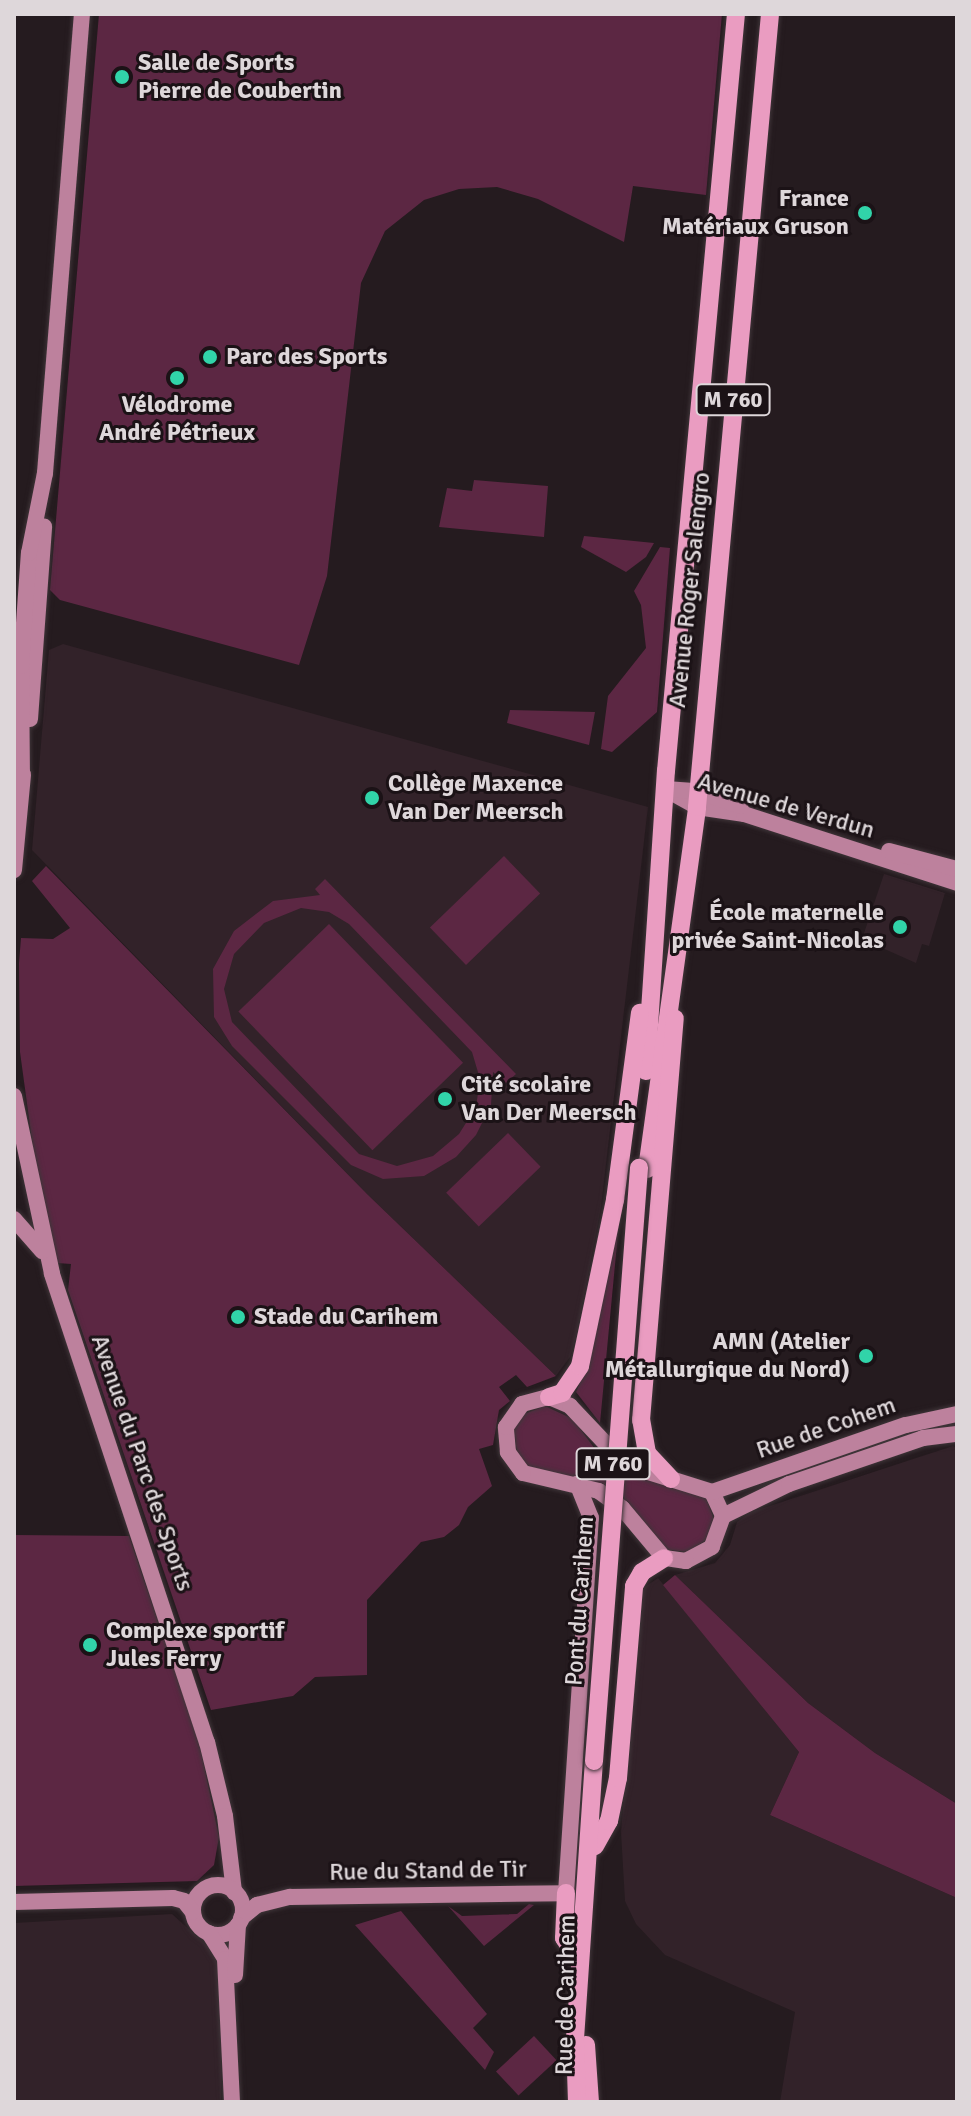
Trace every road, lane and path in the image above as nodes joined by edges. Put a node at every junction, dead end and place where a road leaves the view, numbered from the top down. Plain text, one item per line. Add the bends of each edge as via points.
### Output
1 (82, 14) edge
2 (736, 14) edge
3 (770, 14) edge
4 (665, 789) junction
5 (697, 799) junction
6 (957, 869) edge
7 (14, 870) edge
8 (957, 883) edge
9 (653, 951) junction
10 (677, 952) junction
11 (14, 1096) edge
12 (643, 1169) junction
13 (14, 1219) edge
14 (52, 1274) junction
15 (549, 1397) junction
16 (957, 1414) edge
17 (921, 1430) junction
18 (957, 1434) edge
19 (879, 1443) junction
20 (671, 1479) junction
21 (577, 1484) junction
22 (712, 1492) junction
23 (723, 1516) junction
24 (664, 1558) junction
25 (598, 1761) junction
26 (595, 1846) junction
27 (235, 1892) junction
28 (580, 1892) junction
29 (290, 1897) junction
30 (14, 1902) edge
31 (193, 1912) junction
32 (240, 1921) junction
33 (209, 1933) junction
34 (231, 2024) junction
35 (232, 2102) edge
36 (577, 2102) edge
37 (590, 2102) edge

1 - 7 street via 45,473 39,616
2 - 4 main road, Avenue Roger Salengro / M 760
3 - 5 main road, Avenue Roger Salengro / M 760
4 - 5 street, Avenue de Verdun
4 - 9 main road, Avenue Roger Salengro / M 760
5 - 6 street, Avenue de Verdun
5 - 8 street, Avenue de Verdun
5 - 10 main road, Avenue Roger Salengro / M 760
9 - 12 main road, Avenue Roger Salengro / M 760
9 - 15 main road via 634,1047 615,1200 580,1366 562,1393
10 - 12 main road, Avenue Roger Salengro / M 760
10 - 20 main road via 641,1420 647,1453
11 - 14 street, Avenue du Parc des Sports
12 - 25 main road, Pont du Carihem / M 760, bridge
13 - 14 street via 35,1239
14 - 27 street, Avenue du Parc des Sports via 182,1656 221,1795
15 - 20 street via 570,1406 626,1465
15 - 21 street via 532,1399 514,1413 505,1435 508,1452 528,1476
16 - 17 street, Rue de Cohem
17 - 18 street, Rue de Cohem
17 - 19 street, Rue de Cohem
19 - 22 street, Rue de Cohem
19 - 23 street, Rue de Cohem
20 - 22 street
21 - 24 street via 612,1499
21 - 28 street, Rue de Carihem via 591,1518
22 - 23 street
23 - 24 street via 720,1532 705,1553 686,1561
24 - 26 main road via 642,1572 634,1586 618,1778 609,1821
25 - 26 main road, Pont du Carihem / M 760
25 - 28 main road, Pont du Carihem / M 760
26 - 28 main road, Pont du Carihem / M 760
27 - 29 street, Rue du Stand de Tir
27 - 31 street via 220,1886 205,1889
27 - 32 street
28 - 29 street, Rue du Stand de Tir
28 - 36 main road, Rue de Carihem via 564,1938 580,1962
28 - 37 main road, Rue de Carihem / M 760
29 - 32 street, Rue du Stand de Tir via 257,1905
30 - 31 street via 173,1898
31 - 33 street
32 - 33 street via 223,1935
32 - 34 street
33 - 34 street via 225,1959
34 - 35 street

